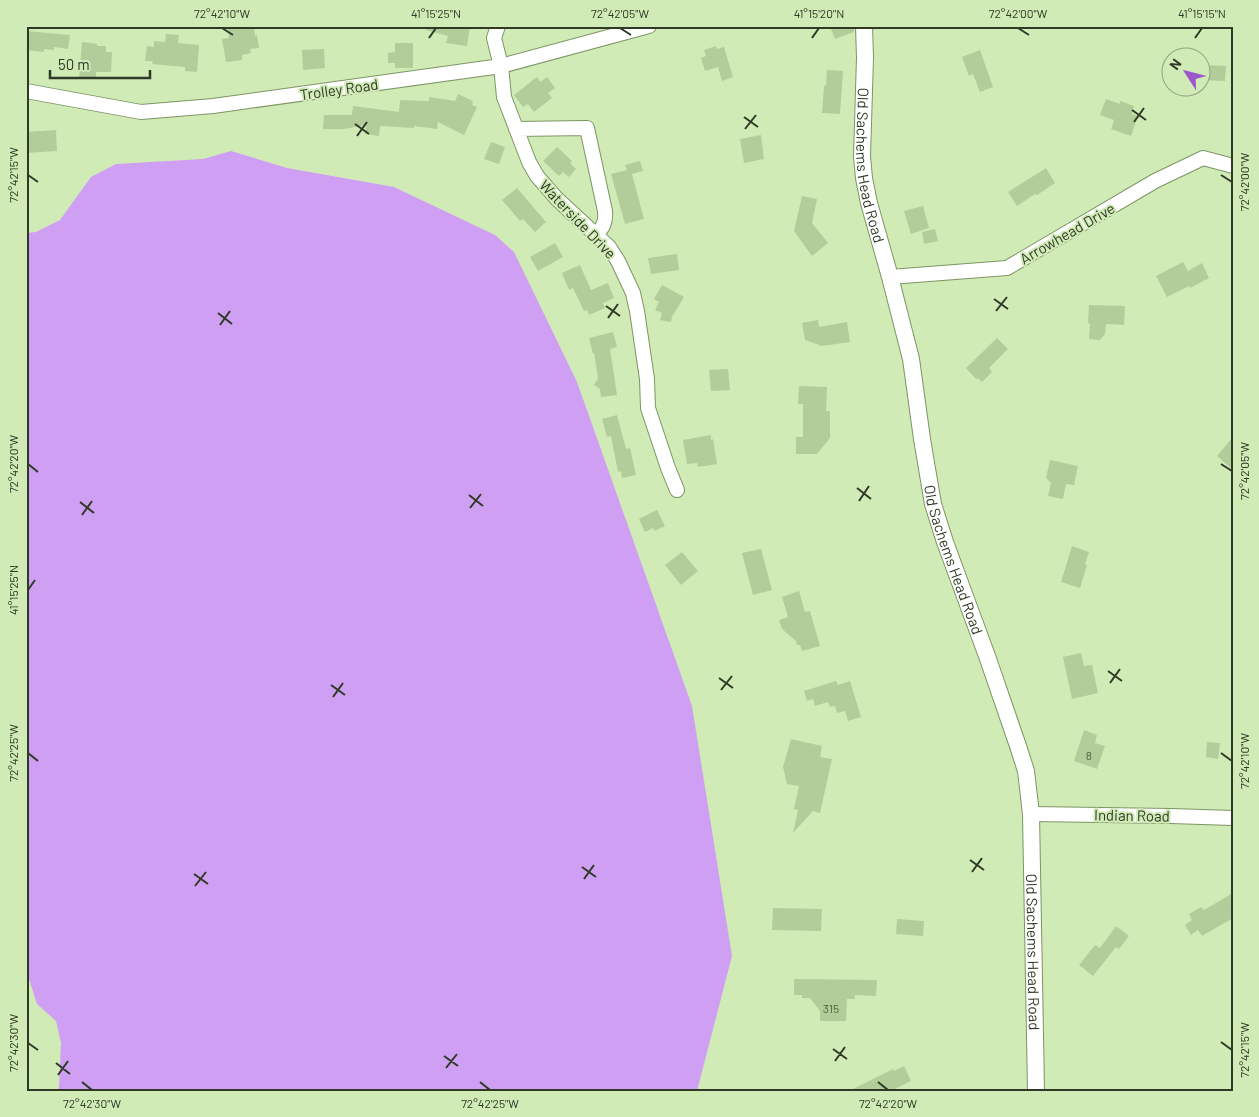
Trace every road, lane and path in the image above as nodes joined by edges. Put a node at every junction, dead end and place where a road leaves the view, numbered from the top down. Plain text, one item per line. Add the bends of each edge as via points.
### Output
1 (498, 26) edge
2 (649, 26) edge
3 (864, 26) edge
4 (501, 66) junction
5 (26, 90) edge
6 (516, 129) junction
7 (1233, 166) edge
8 (596, 235) junction
9 (890, 277) junction
10 (677, 490) dead end
11 (1032, 814) junction
12 (1233, 818) edge
13 (1036, 1091) edge

1 - 4 street, Waterside Drive via 494,38
2 - 4 street, Trolley Road
3 - 9 street, Old Sachems Head Road via 864,178
4 - 5 street, Trolley Road via 213,106 141,112
4 - 6 street, Waterside Drive via 504,97
6 - 8 street, Waterside Drive via 537,176
6 - 8 street via 587,128 606,219
7 - 9 street, Arrowhead Drive via 1203,158 1155,181 1007,268
8 - 10 street, Waterside Drive via 618,261 633,293 647,379 648,408
9 - 11 street, Old Sachems Head Road via 911,359 933,504 1026,771
11 - 12 street, Indian Road
11 - 13 street, Old Sachems Head Road

